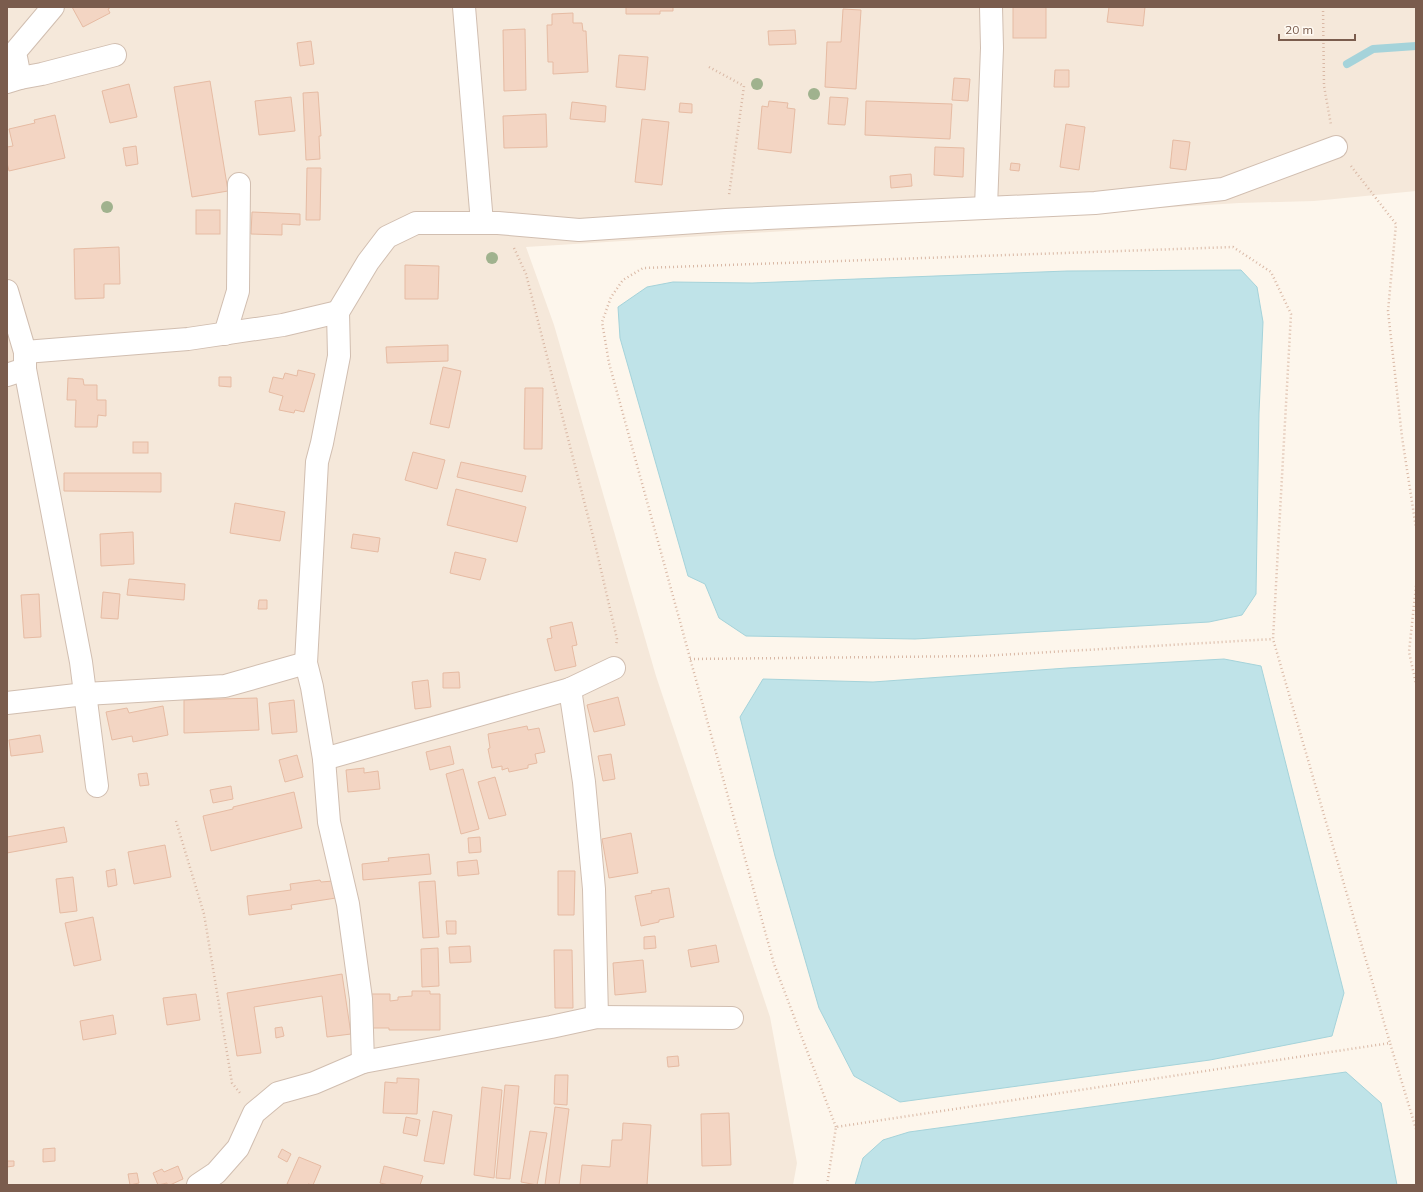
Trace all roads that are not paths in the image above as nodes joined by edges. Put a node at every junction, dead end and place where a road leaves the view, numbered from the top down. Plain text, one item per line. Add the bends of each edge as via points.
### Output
1 (53, 7) edge
2 (464, 7) edge
3 (991, 7) edge
4 (115, 55) dead end
5 (13, 80) edge
6 (1336, 147) road end
7 (239, 184) dead end
8 (986, 207) junction
9 (490, 223) junction
10 (7, 290) edge
11 (338, 312) junction
12 (225, 334) junction
13 (19, 365) edge
14 (306, 663) junction
15 (614, 668) road end
16 (570, 689) junction
17 (85, 694) junction
18 (7, 703) edge
19 (324, 759) junction
20 (98, 786) dead end
21 (596, 1017) junction
22 (732, 1018) dead end
23 (363, 1062) junction
24 (198, 1185) edge

1 - 5 street via 14,52
2 - 9 street
3 - 8 street via 992,48
4 - 5 street
6 - 8 street via 1223,189 1095,203
7 - 12 street via 238,291
8 - 9 street via 579,230
9 - 11 street via 416,223 387,237 368,262
10 - 13 street
11 - 12 street
11 - 14 street via 339,356 316,462
12 - 13 street
13 - 17 street via 80,655
14 - 17 street via 225,686
14 - 19 street
15 - 16 street
16 - 19 street
16 - 21 street via 584,782 594,889
17 - 18 street
17 - 20 street
19 - 23 street via 329,822 348,904 360,991
21 - 22 street
21 - 23 street
23 - 24 street via 278,1094 254,1113 238,1148 216,1172

